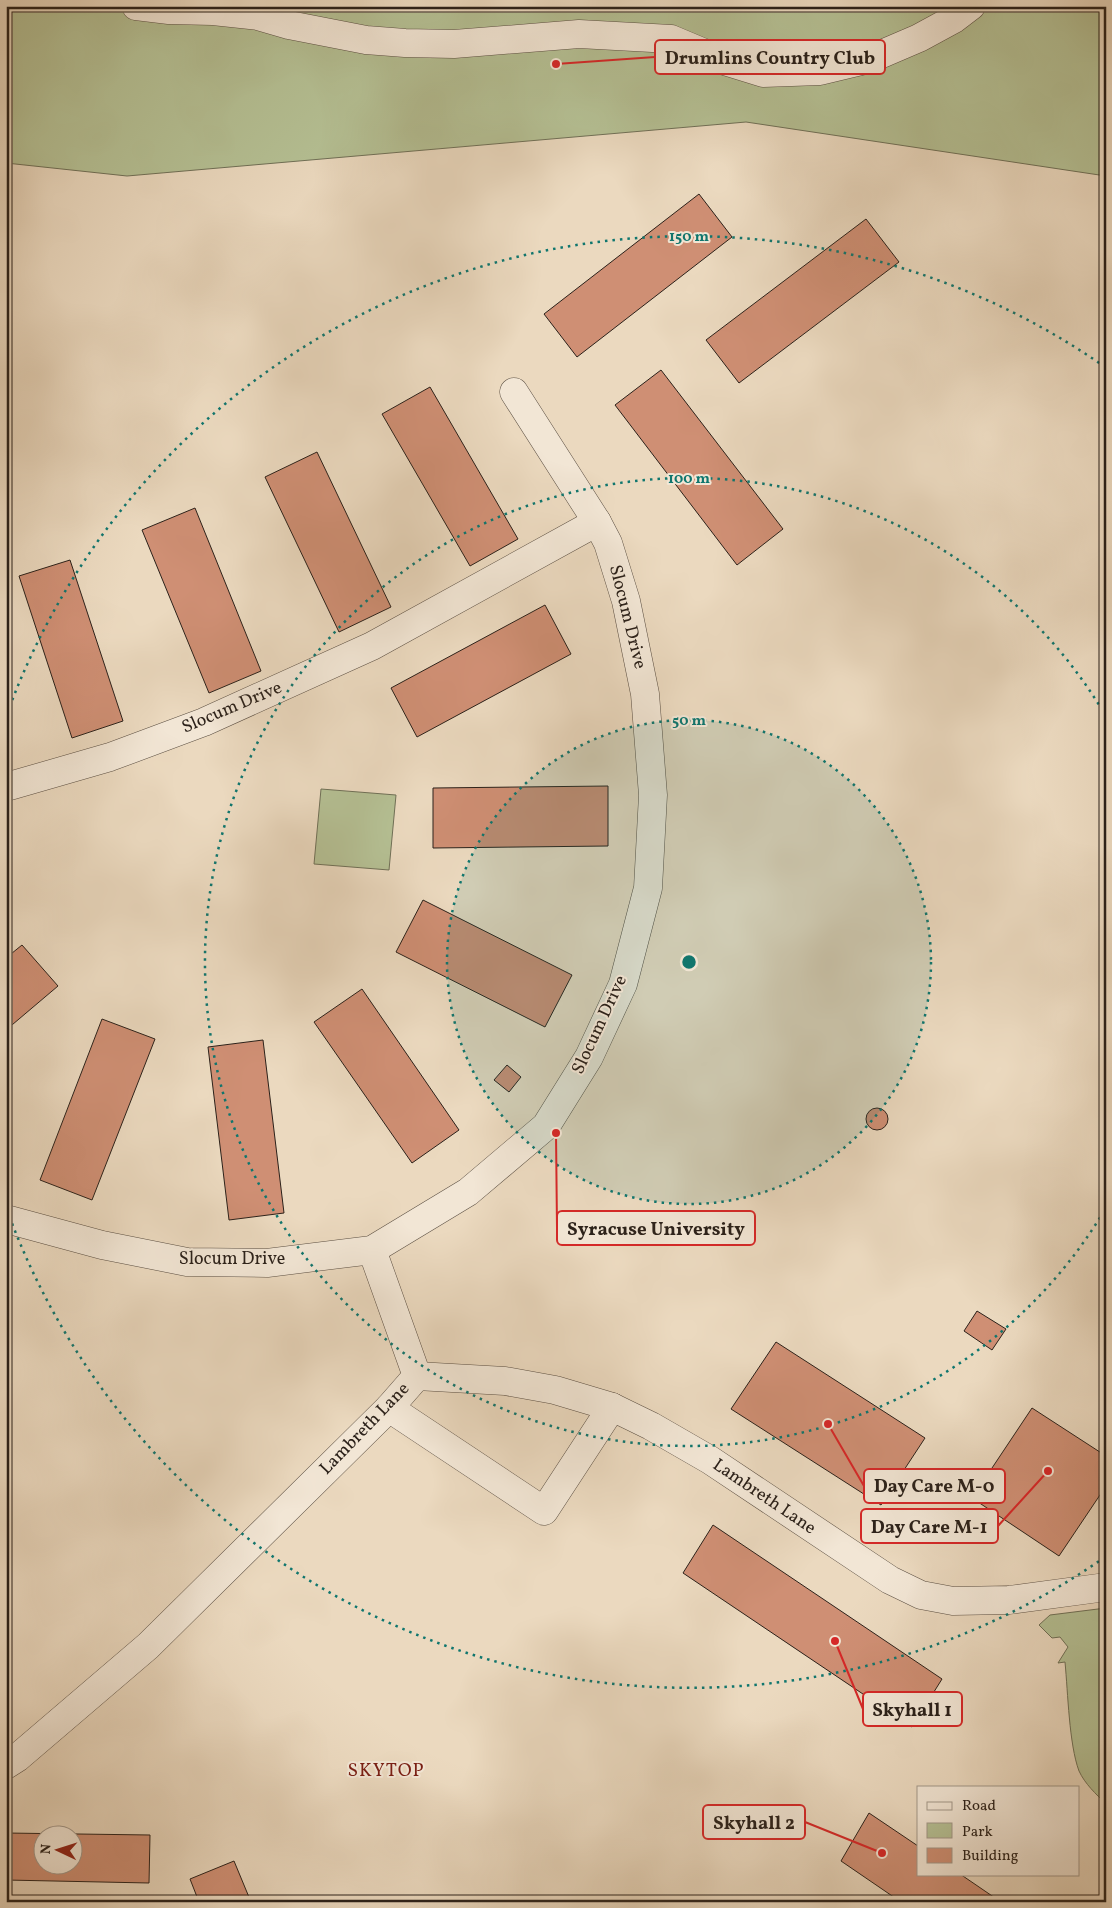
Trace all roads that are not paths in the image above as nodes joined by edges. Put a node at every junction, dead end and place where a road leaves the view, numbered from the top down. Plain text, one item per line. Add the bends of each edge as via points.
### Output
1 (136, 6) edge
2 (970, 6) edge
3 (514, 392) dead end
4 (597, 522) junction
5 (6, 787) edge
6 (6, 1219) edge
7 (372, 1250) junction
8 (417, 1376) junction
9 (612, 1407) junction
10 (389, 1408) junction
11 (1106, 1587) edge
12 (6, 1765) edge

1 - 2 street via 258,16 347,36 405,43 454,44 579,34 670,39 762,73 820,71 870,59 919,38 966,12
3 - 4 street
4 - 5 street, Slocum Drive via 372,646 204,722 110,757
4 - 7 street, Slocum Drive via 608,543 626,602 645,694 653,795 648,888 623,984 589,1057 546,1126 468,1192
6 - 7 street, Slocum Drive via 102,1245 187,1262 268,1263
7 - 8 street
8 - 9 street, Lambreth Lane via 504,1381 554,1390
8 - 10 street, Lambreth Lane
9 - 10 street via 544,1511
9 - 11 street, Lambreth Lane via 710,1460 890,1580 921,1595 953,1601 1009,1600
10 - 12 street, Lambreth Lane via 148,1646

